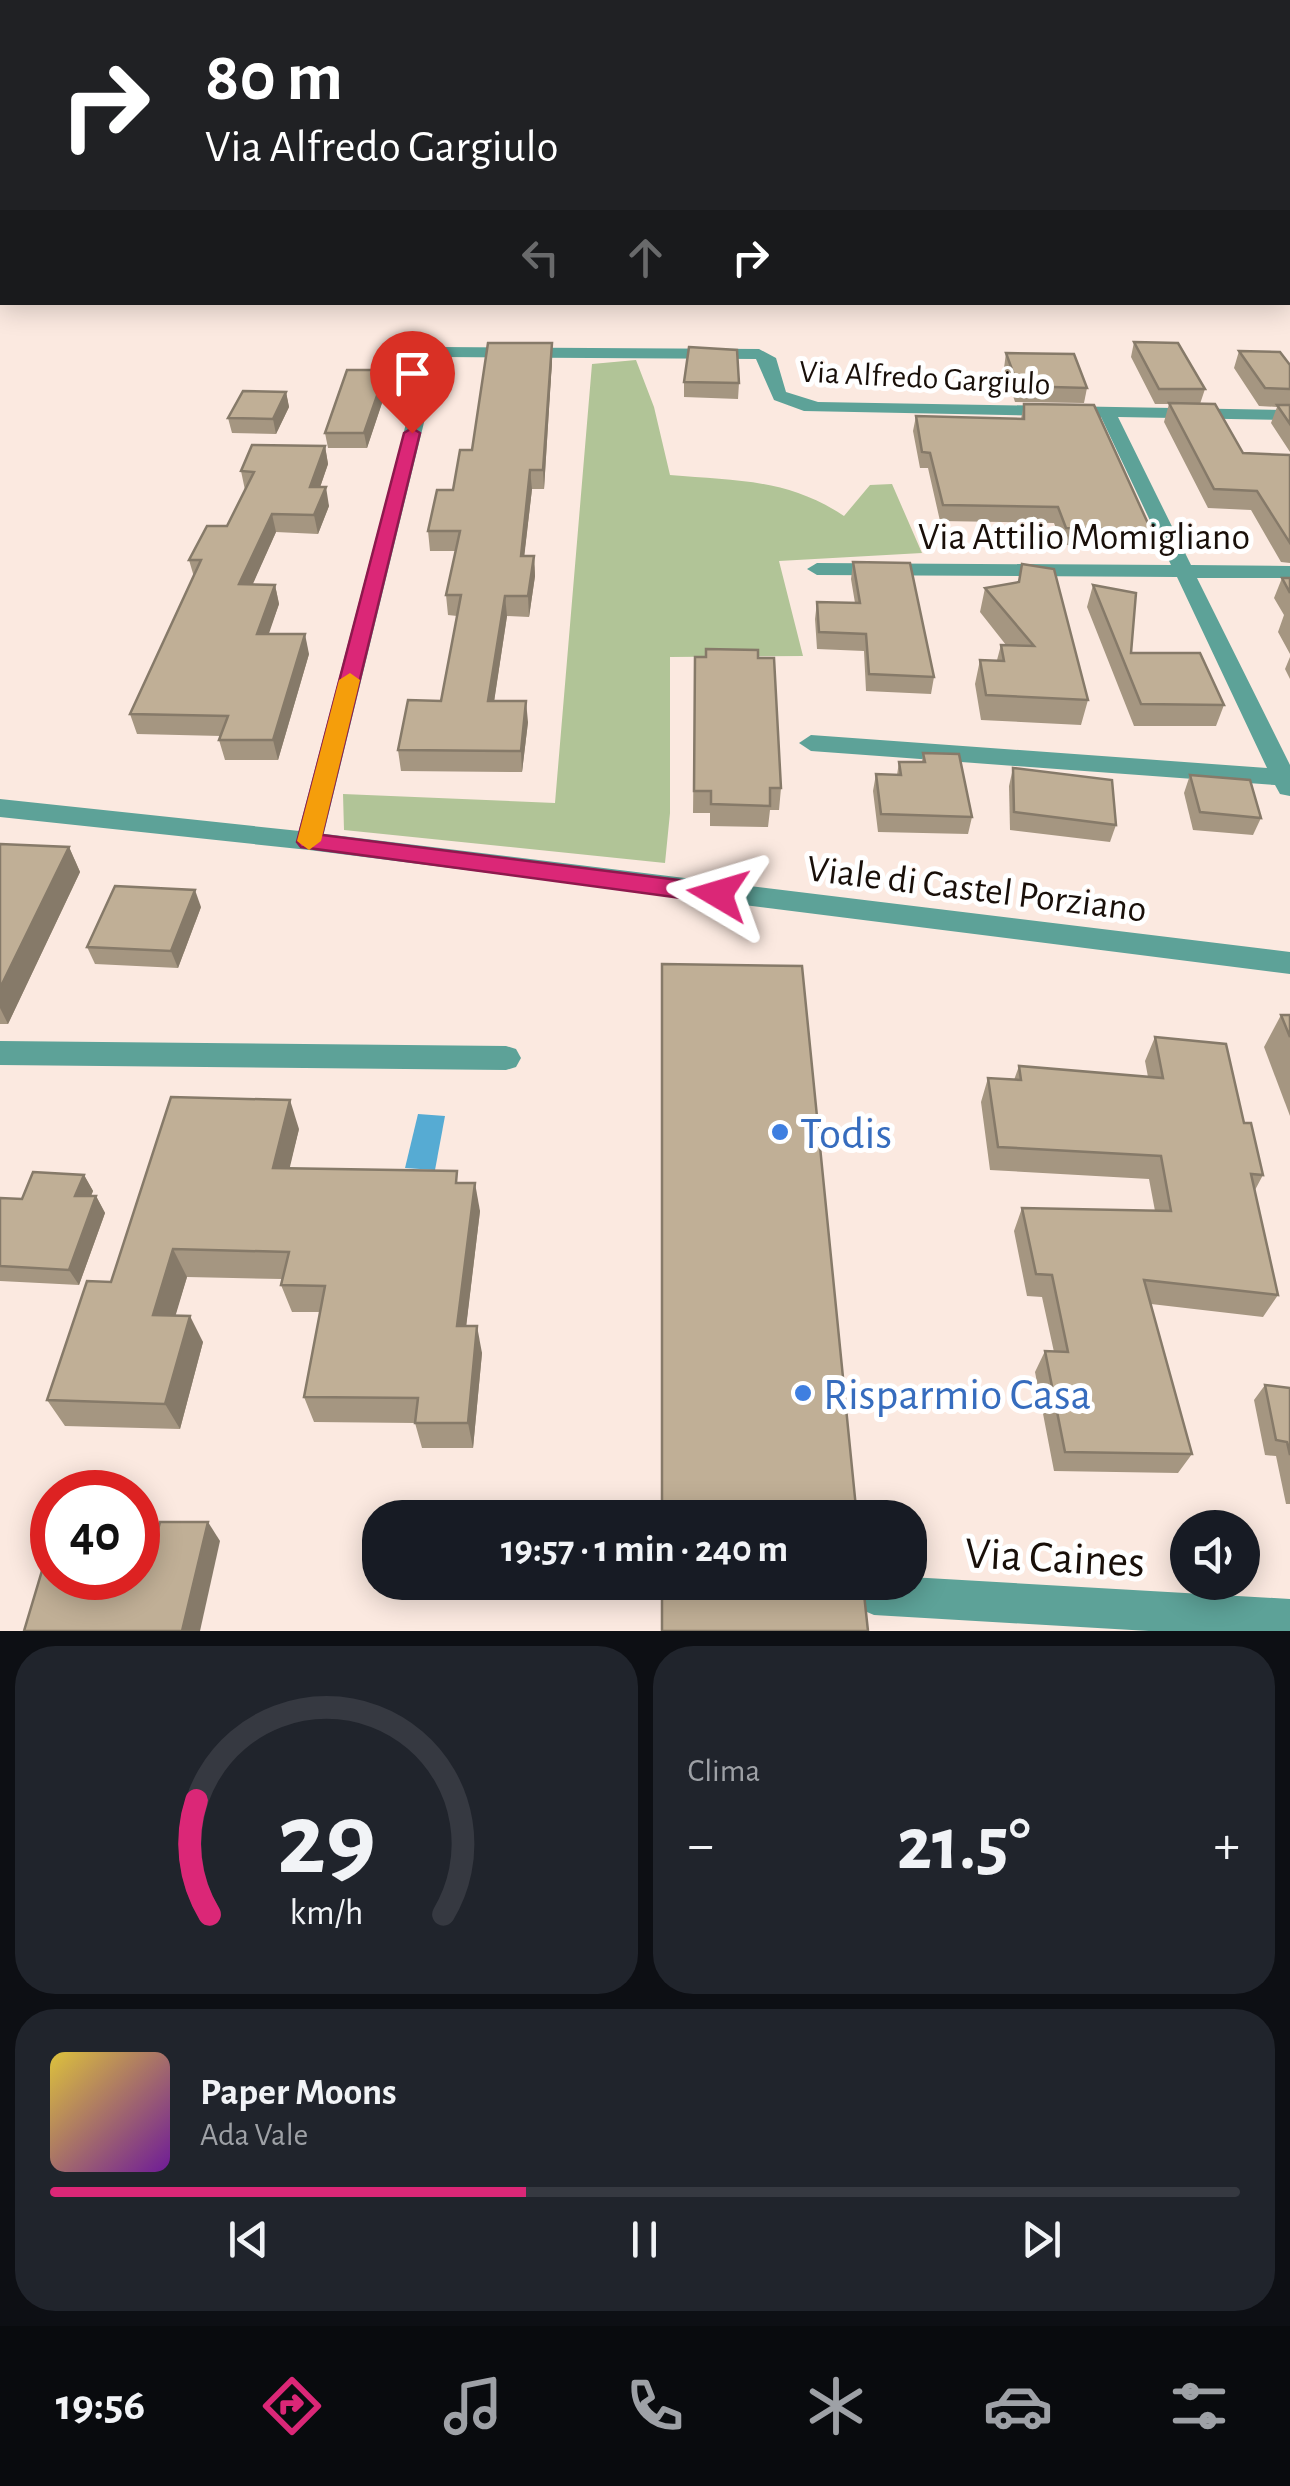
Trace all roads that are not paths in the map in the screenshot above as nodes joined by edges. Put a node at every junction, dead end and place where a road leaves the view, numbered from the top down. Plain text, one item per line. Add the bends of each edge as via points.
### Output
1 (1108, 414) junction
2 (1290, 415) edge
3 (817, 569) dead end
4 (1186, 571) junction
5 (1290, 572) edge
6 (811, 742) dead end
7 (1288, 782) edge
8 (0, 808) edge
9 (309, 842) junction
10 (1290, 962) edge
11 (0, 1052) edge
12 (506, 1058) dead end
13 (927, 1599) edge
14 (1290, 1619) edge

1 - 2 street, Via Alfredo Gargiulo
1 - 4 street
1 - 9 street, Via Alfredo Gargiulo via 796,405 776,394 768,358 759,354 434,354
3 - 4 street, Via Attilio Momigliano
4 - 5 street, Via Attilio Momigliano
4 - 7 street
6 - 7 street
8 - 9 street, Viale di Castel Porziano
9 - 10 street, Viale di Castel Porziano
11 - 12 street
13 - 14 street, Via Caines

